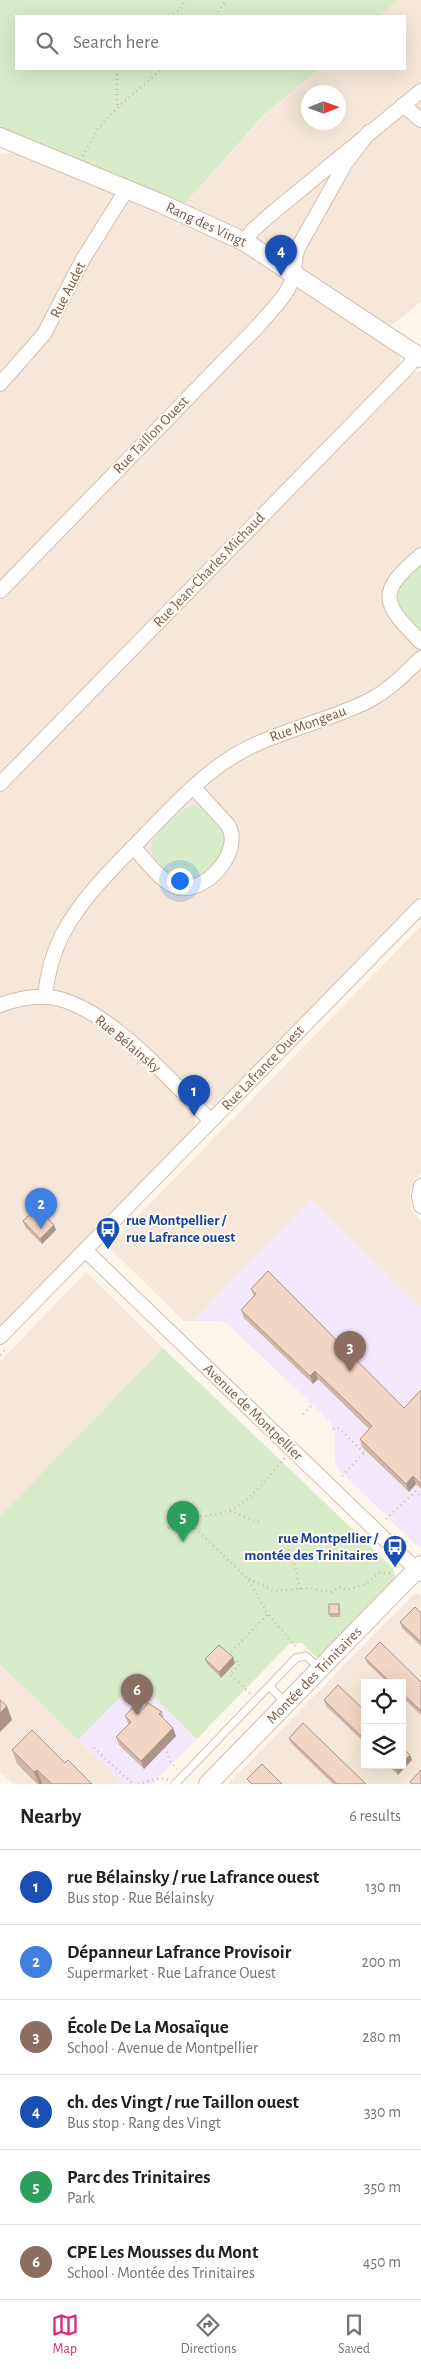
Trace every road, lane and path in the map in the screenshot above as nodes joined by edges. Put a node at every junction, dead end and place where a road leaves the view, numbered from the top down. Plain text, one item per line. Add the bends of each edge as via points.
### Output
1 (185, 0) edge
2 (227, 0) edge
3 (166, 15) edge
4 (216, 15) edge
5 (117, 70) edge
6 (161, 70) edge
7 (421, 91) edge
8 (403, 104) junction
9 (117, 108) junction
10 (421, 120) edge
11 (369, 132) junction
12 (0, 137) edge
13 (77, 169) junction
14 (127, 189) junction
15 (245, 242) junction
16 (294, 274) junction
17 (419, 357) edge
18 (0, 384) edge
19 (421, 555) edge
20 (0, 591) edge
21 (421, 642) edge
22 (421, 658) edge
23 (0, 784) edge
24 (194, 788) junction
25 (133, 847) junction
26 (421, 906) edge
27 (45, 997) junction
28 (0, 1004) edge
29 (211, 1121) junction
30 (421, 1186) edge
31 (421, 1206) edge
32 (85, 1250) junction
33 (0, 1337) edge
34 (310, 1406) dead end
35 (303, 1414) dead end
36 (333, 1429) dead end
37 (293, 1450) junction
38 (342, 1476) dead end
39 (419, 1488) edge
40 (416, 1491) junction
41 (421, 1496) edge
42 (230, 1510) junction
43 (184, 1518) junction
44 (386, 1519) dead end
45 (261, 1523) dead end
46 (168, 1528) dead end
47 (288, 1550) dead end
48 (419, 1569) edge
49 (397, 1573) dead end
50 (248, 1578) junction
51 (300, 1589) junction
52 (268, 1614) junction
53 (301, 1656) junction
54 (320, 1668) junction
55 (269, 1686) junction
56 (256, 1700) junction
57 (286, 1703) junction
58 (165, 1747) edge
59 (94, 1748) dead end
60 (172, 1763) dead end
61 (161, 1778) dead end
62 (133, 1784) edge
63 (138, 1784) edge
64 (175, 1784) edge
65 (208, 1784) edge

1 - 3 path via 179,11
2 - 4 path
5 - 9 path
6 - 9 path
7 - 8 street
8 - 10 street
8 - 11 street
9 - 13 path via 98,129
11 - 15 street via 271,214
11 - 16 street, Rue Taillon Ouest via 345,164 299,246 294,256
12 - 13 street, Rang des Vingt
13 - 14 street, Rang des Vingt
14 - 15 street, Rang des Vingt
14 - 18 street, Rue Audet via 83,259 44,334
15 - 16 street, Rang des Vingt
16 - 17 street, Rang des Vingt
16 - 20 street, Rue Taillon Ouest via 287,292 259,325
17 - 23 street, Rue Jean-Charles Michaud
19 - 21 street via 395,580 389,600 396,616
22 - 24 street, Rue Mongeau via 376,696 254,745 221,764
24 - 25 street, Rue Mongeau
24 - 25 street via 228,825 233,836 230,852 214,872 197,885 176,887
25 - 27 street, Rue Mongeau via 92,891 71,920 50,965
26 - 29 street, Rue Lafrance Ouest
27 - 28 street, Rue Bélainsky
27 - 29 street, Rue Bélainsky via 68,1002 105,1022
29 - 32 street, Rue Lafrance Ouest
30 - 31 street
32 - 33 street, Rue Lafrance Ouest
32 - 37 street, Avenue de Montpellier
34 - 35 path
36 - 38 path via 339,1428 365,1452
37 - 42 path via 259,1486
37 - 48 street, Avenue de Montpellier
39 - 40 path
40 - 41 path
40 - 44 path
42 - 43 path via 214,1516
42 - 45 path
43 - 46 path
43 - 50 path
47 - 51 path via 295,1561 294,1571
48 - 54 street, Montée des Trinitaires
49 - 51 path via 378,1573 366,1584 347,1590 341,1587 332,1592
50 - 51 path via 274,1591
50 - 52 path
52 - 53 path
52 - 56 path via 229,1654 240,1664 230,1674
53 - 54 lane via 306,1656
53 - 55 lane
54 - 57 street, Montée des Trinitaires
55 - 56 lane
55 - 57 lane
56 - 64 lane
57 - 65 street, Montée des Trinitaires
58 - 60 path
59 - 62 path
61 - 63 path

